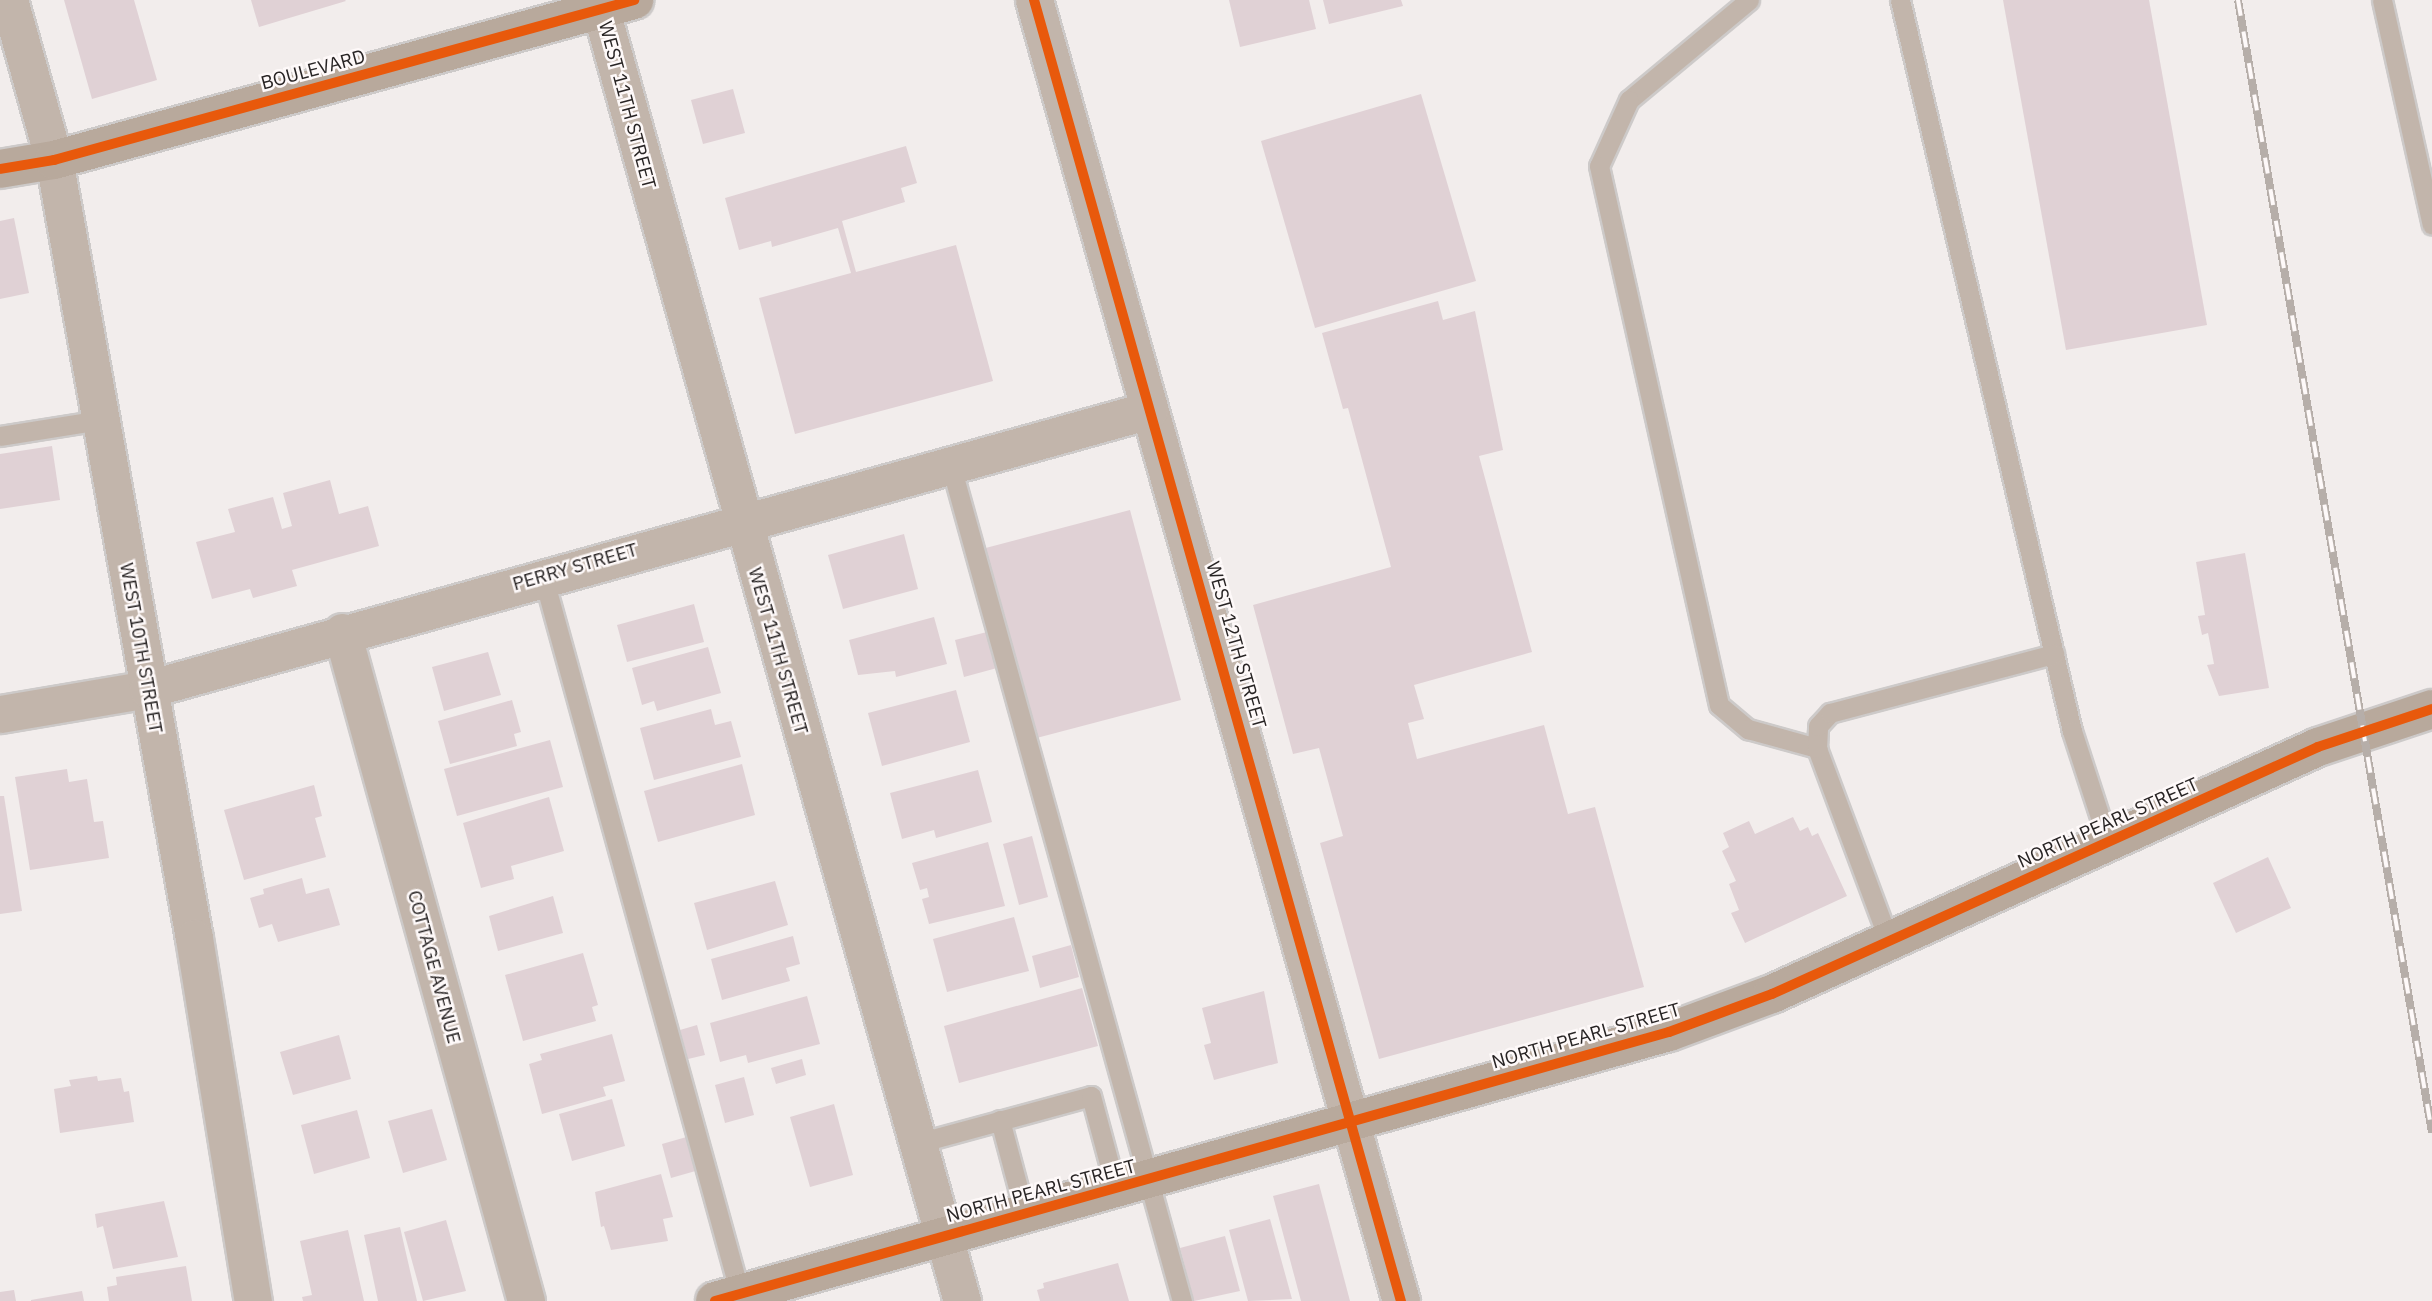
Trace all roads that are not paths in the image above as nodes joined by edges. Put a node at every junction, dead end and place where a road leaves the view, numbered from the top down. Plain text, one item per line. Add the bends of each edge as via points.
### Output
1 (9, 0) edge
2 (1034, 0) edge
3 (1749, 0) edge
4 (1900, 0) edge
5 (2382, 0) edge
6 (611, 3) edge
7 (54, 160) junction
8 (0, 169) edge
9 (2432, 225) edge
10 (1149, 410) junction
11 (100, 420) junction
12 (0, 436) edge
13 (951, 466) junction
14 (742, 522) junction
15 (542, 576) junction
16 (342, 632) junction
17 (2054, 654) junction
18 (148, 689) junction
19 (2432, 709) edge
20 (0, 714) edge
21 (1818, 748) junction
22 (2108, 842) junction
23 (1889, 941) junction
24 (1000, 1121) junction
25 (1351, 1121) junction
26 (918, 1143) junction
27 (1132, 1184) junction
28 (1025, 1214) junction
29 (944, 1236) junction
30 (732, 1299) edge
31 (253, 1301) edge
32 (526, 1301) edge
33 (962, 1301) edge
34 (1182, 1301) edge
35 (1401, 1301) edge

1 - 7 street, WEST 10TH STREET
2 - 10 street, WEST 12TH STREET
3 - 21 lane via 1629,100 1599,166 1719,705 1748,729
4 - 17 lane
5 - 9 lane
6 - 7 street, BOULEVARD
6 - 14 street, WEST 11TH STREET
7 - 8 street, BOULEVARD
7 - 11 street, WEST 10TH STREET
10 - 13 street, PERRY STREET
10 - 25 street, WEST 12TH STREET
11 - 12 lane
11 - 18 street, WEST 10TH STREET
13 - 14 street, PERRY STREET
13 - 27 lane
14 - 15 street, PERRY STREET
14 - 26 street, WEST 11TH STREET
15 - 16 street, PERRY STREET
15 - 30 lane
16 - 18 street, PERRY STREET
16 - 32 street, COTTAGE AVENUE
17 - 21 lane via 1830,713 1818,726
17 - 22 lane via 2072,731
18 - 20 street, PERRY STREET
18 - 31 street, WEST 10TH STREET
19 - 22 street, NORTH PEARL STREET via 2319,747
21 - 23 lane
22 - 23 street, NORTH PEARL STREET
23 - 25 street, NORTH PEARL STREET via 1772,994 1668,1032
24 - 26 lane
24 - 27 lane via 1091,1096
24 - 28 lane
25 - 27 street, NORTH PEARL STREET
25 - 35 street, WEST 12TH STREET
26 - 29 street, WEST 11TH STREET
27 - 28 street, NORTH PEARL STREET
27 - 34 lane
28 - 29 street, NORTH PEARL STREET
29 - 30 street, NORTH PEARL STREET
29 - 33 street, WEST 11TH STREET

